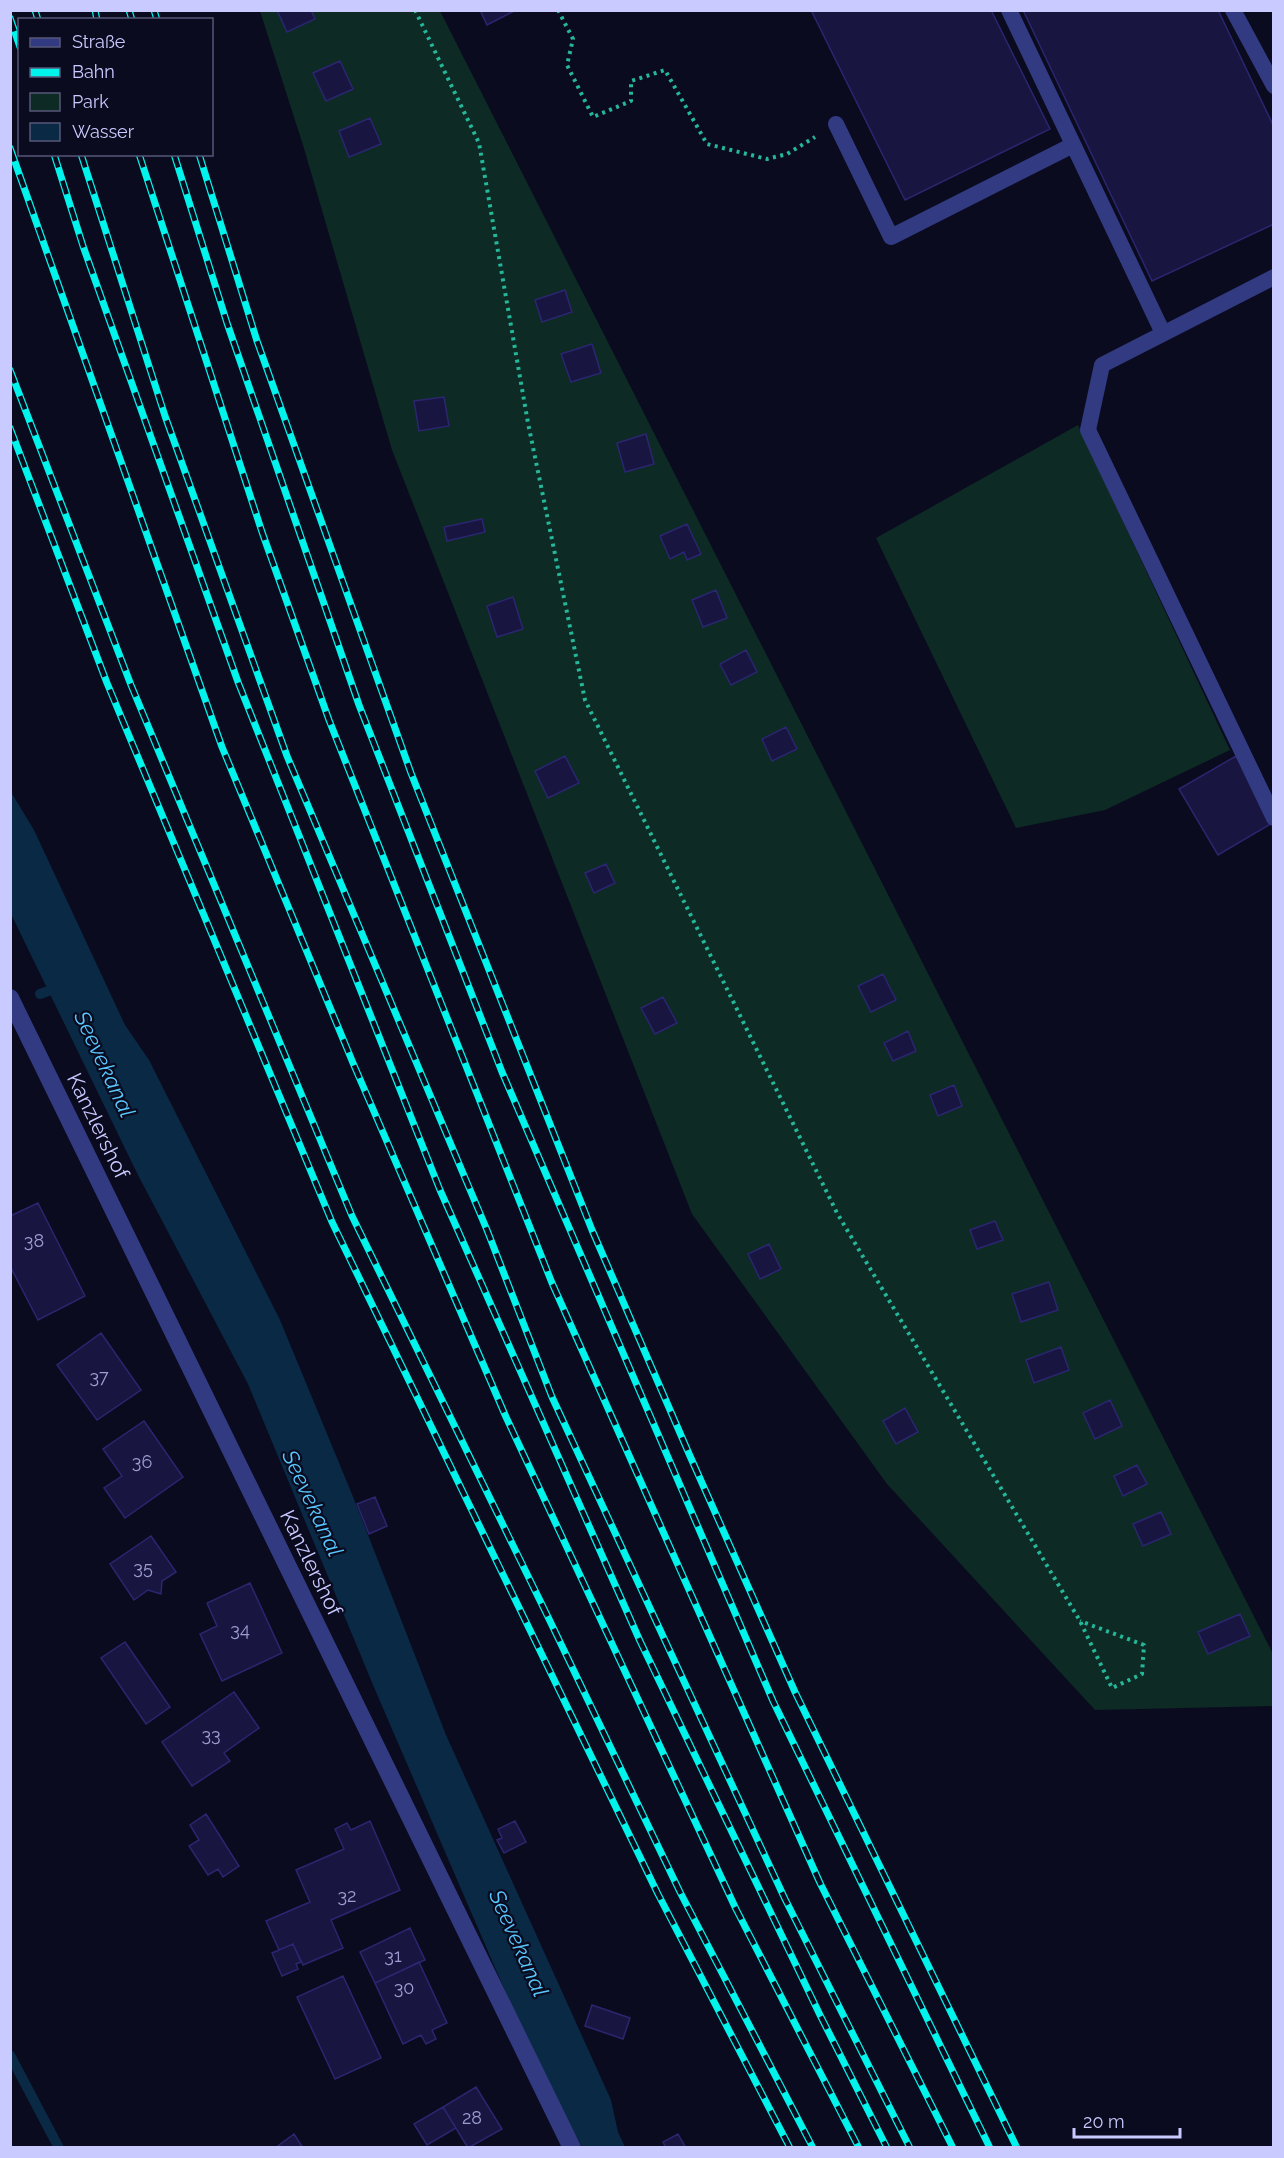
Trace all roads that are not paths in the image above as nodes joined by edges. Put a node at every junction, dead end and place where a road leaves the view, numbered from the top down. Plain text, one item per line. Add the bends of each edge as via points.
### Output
1 (1009, 10) edge
2 (1233, 10) edge
3 (1274, 86) edge
4 (837, 124) road end
5 (1073, 145) junction
6 (1274, 277) edge
7 (1163, 333) junction
8 (1274, 818) edge
9 (10, 998) edge
10 (572, 2148) edge

1 - 5 lane
2 - 3 lane
4 - 5 lane via 891,237
5 - 7 lane
6 - 7 lane
7 - 8 lane via 1102,364 1088,430
9 - 10 street, Kanzlershof

